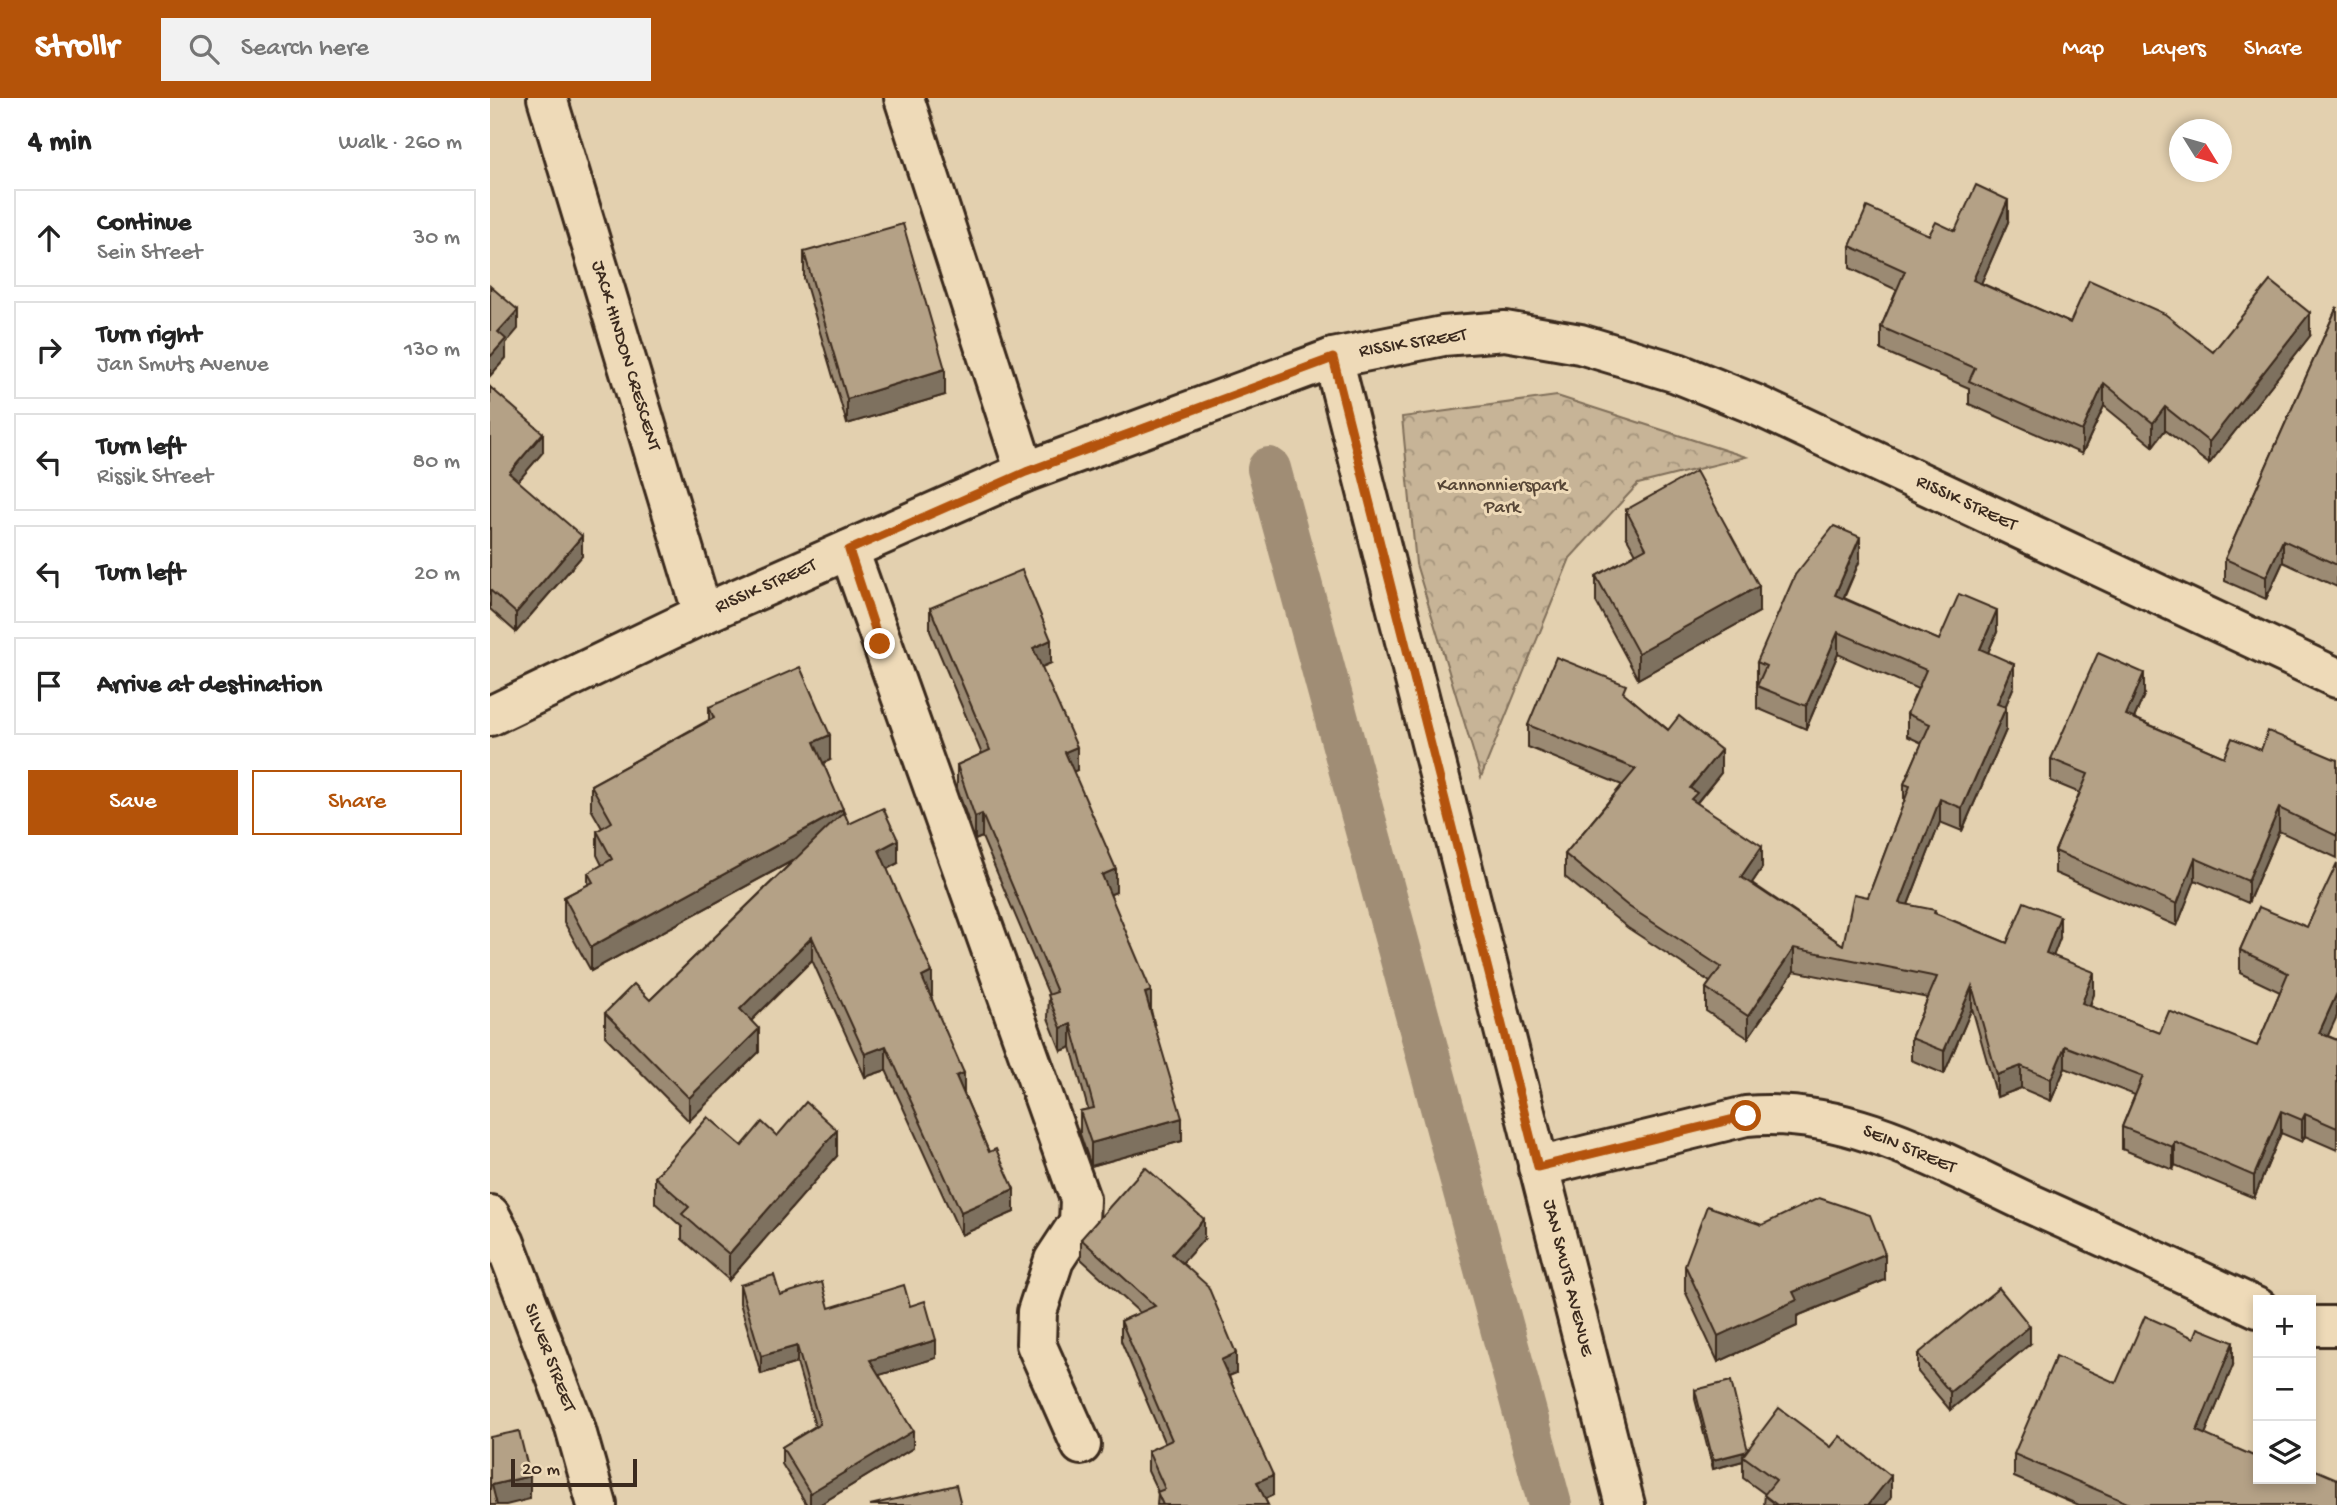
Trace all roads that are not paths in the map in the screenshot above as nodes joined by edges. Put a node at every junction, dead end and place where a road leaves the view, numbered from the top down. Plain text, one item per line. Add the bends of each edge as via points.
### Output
1 (547, 98) edge
2 (904, 98) edge
3 (1333, 358) junction
4 (1026, 472) junction
5 (849, 550) junction
6 (703, 614) junction
7 (2337, 678) edge
8 (490, 716) edge
9 (1538, 1167) junction
10 (490, 1215) edge
11 (2253, 1306) edge
12 (2316, 1326) edge
13 (2337, 1326) edge
14 (1081, 1445) dead end
15 (597, 1505) edge
16 (1625, 1505) edge

1 - 6 street, JACK HINDON CRESCENT
2 - 4 street
3 - 4 street, RISSIK STREET
3 - 7 street, RISSIK STREET via 1443,336 1505,331 1580,344 1677,373 1754,404
3 - 9 street, JAN SMUTS AVENUE
4 - 5 street, RISSIK STREET
5 - 6 street, RISSIK STREET
5 - 14 street via 1080,1199 1079,1222 1054,1259 1037,1312 1036,1344
6 - 8 street, RISSIK STREET
9 - 11 street, SEIN STREET via 1746,1116 1810,1116 1844,1123 1905,1146
9 - 16 street, JAN SMUTS AVENUE
10 - 15 street, SILVER STREET via 505,1242 575,1427
12 - 13 street

